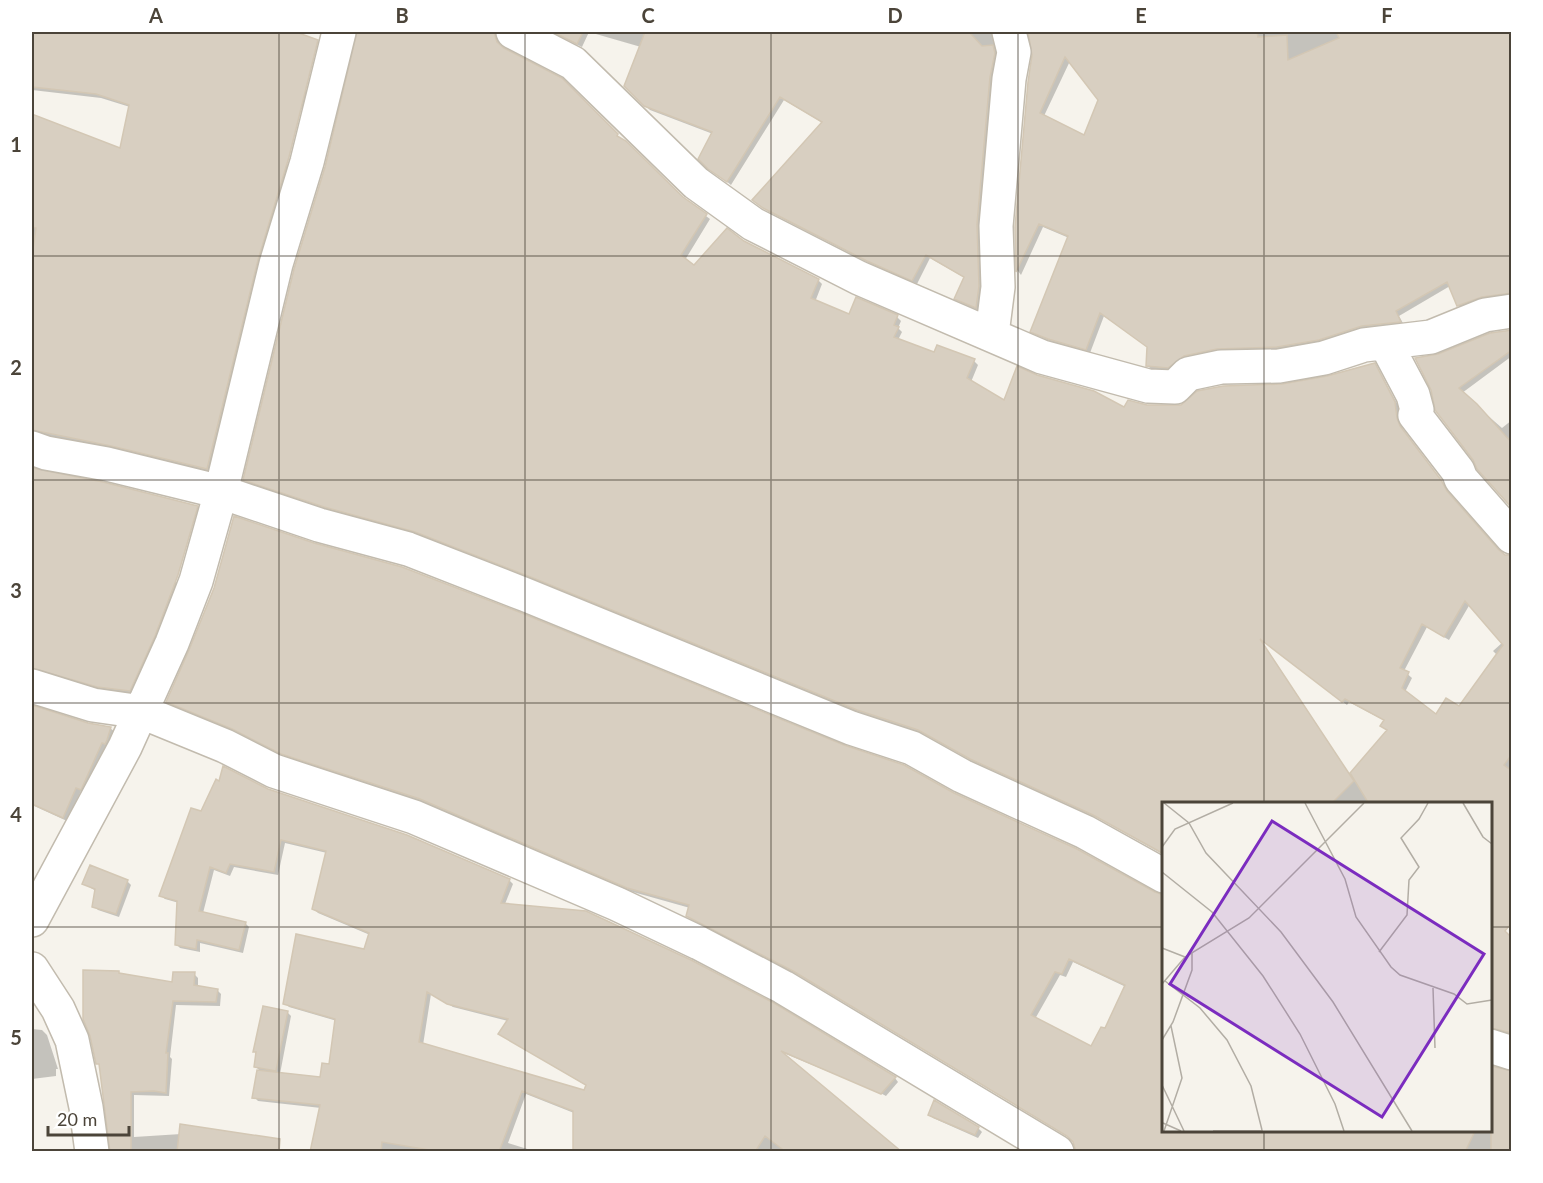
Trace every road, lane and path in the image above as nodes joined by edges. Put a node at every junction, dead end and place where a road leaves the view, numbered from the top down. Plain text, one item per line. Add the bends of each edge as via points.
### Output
1 (339, 32) edge
2 (513, 32) edge
3 (1009, 32) edge
4 (1512, 311) edge
5 (992, 334) junction
6 (1386, 344) junction
7 (32, 448) edge
8 (221, 492) junction
9 (1512, 537) edge
10 (32, 686) edge
11 (142, 712) junction
12 (1162, 875) edge
13 (32, 920) edge
14 (32, 969) edge
15 (1492, 1046) edge
16 (1512, 1053) edge
17 (92, 1152) edge
18 (1057, 1152) edge

1 - 8 street via 307,162 273,276
2 - 5 street via 573,63 696,183 753,224 860,278
3 - 5 street via 1014,52 996,226 998,287
4 - 6 street via 1485,315 1431,337
5 - 6 street via 1065,364 1148,386 1175,387 1188,374 1199,371 1279,366 1324,358 1364,345
6 - 9 street via 1413,395 1415,415 1461,479
7 - 8 street
8 - 11 street via 196,581
8 - 12 street via 408,549 851,729 912,748 962,776 1085,832
10 - 11 street via 93,705
11 - 13 street
11 - 18 street via 274,771 461,836 699,943 844,1022
14 - 17 street via 58,1009 72,1040
15 - 16 street

